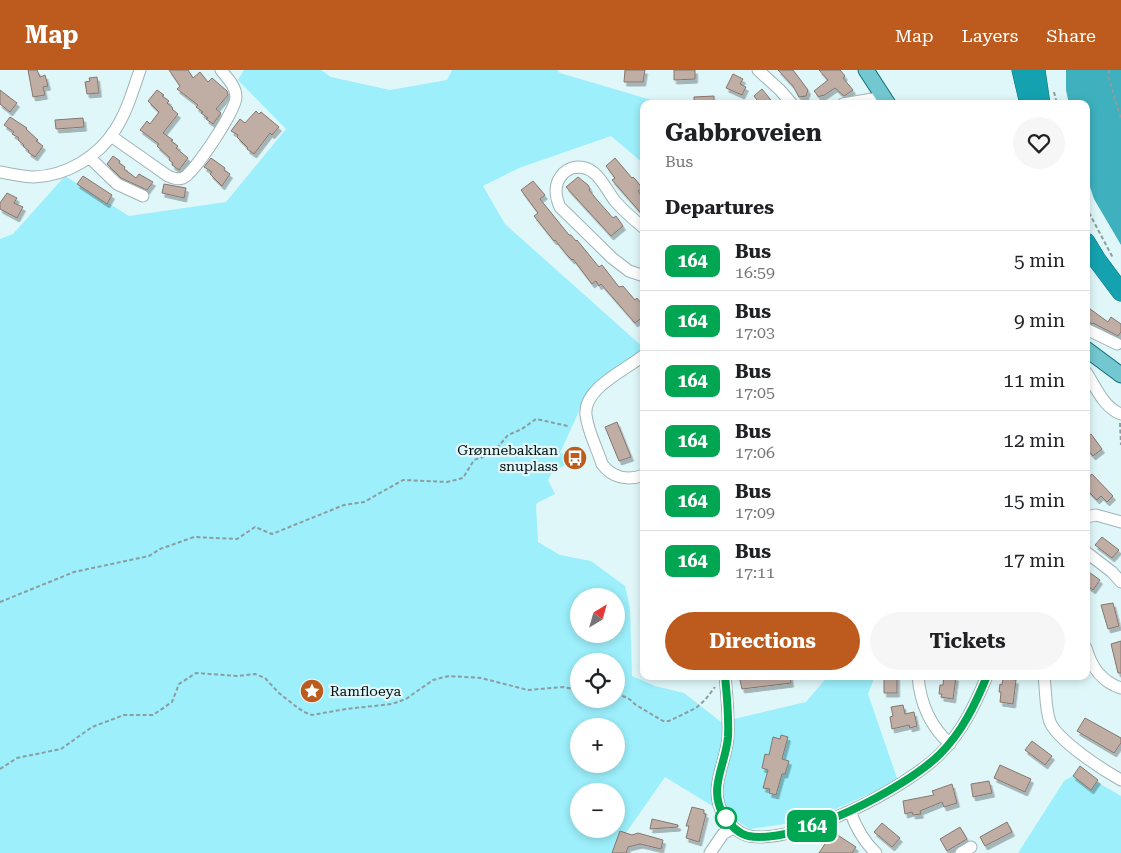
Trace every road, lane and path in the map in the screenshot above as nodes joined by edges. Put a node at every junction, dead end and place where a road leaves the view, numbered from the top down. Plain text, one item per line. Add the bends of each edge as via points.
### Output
1 (140, 70) edge
2 (221, 70) edge
3 (758, 70) edge
4 (1021, 70) edge
5 (1036, 70) edge
6 (1109, 70) edge
7 (871, 72) edge
8 (789, 100) edge
9 (886, 100) edge
10 (1028, 100) edge
11 (1041, 100) edge
12 (1121, 119) edge
13 (111, 136) junction
14 (89, 157) junction
15 (0, 172) edge
16 (143, 196) dead end
17 (1090, 214) edge
18 (640, 224) edge
19 (1090, 249) edge
20 (1116, 261) dead end
21 (640, 275) edge
22 (1121, 292) edge
23 (1090, 331) edge
24 (1117, 344) dead end
25 (1090, 352) edge
26 (640, 358) edge
27 (1121, 375) edge
28 (1090, 378) edge
29 (1120, 414) edge
30 (568, 426) dead end
31 (1121, 446) edge
32 (640, 477) edge
33 (1090, 516) edge
34 (1121, 522) edge
35 (1090, 555) edge
36 (1121, 582) edge
37 (0, 602) edge
38 (1090, 659) edge
39 (722, 680) edge
40 (918, 680) edge
41 (985, 680) edge
42 (1044, 680) edge
43 (570, 688) edge
44 (1121, 688) edge
45 (625, 697) edge
46 (950, 744) junction
47 (0, 769) edge
48 (1121, 780) edge
49 (850, 811) junction
50 (733, 828) junction
51 (710, 853) edge
52 (876, 853) edge

1 - 13 street via 126,110
2 - 13 street via 233,85 235,104 188,174 179,179 168,176
3 - 8 street
4 - 10 highway
5 - 11 highway
6 - 12 path
7 - 9 main road
13 - 14 street
14 - 15 street via 65,171 43,176
14 - 16 street via 117,184
17 - 20 path
18 - 21 street via 614,200 590,170 572,168 559,179 555,188 556,198 564,211 612,258 628,271
19 - 22 highway
23 - 24 street
25 - 27 main road
26 - 32 street via 592,394 586,414 606,470 621,478
28 - 29 street via 1106,404
29 - 31 path
30 - 37 path via 536,419 522,430 508,435 492,454 474,460 463,478 447,482 403,480 364,502 344,505 272,534 255,527 237,539 194,536 149,556 74,572
33 - 34 street
35 - 36 street
38 - 44 street via 1098,673
39 - 45 path via 696,708 669,721 663,721
39 - 50 street via 728,702 728,739 716,787 718,802
40 - 46 street via 928,717
41 - 46 street via 970,714
42 - 48 street via 1048,714 1057,733 1094,764
43 - 47 path via 528,690 481,678 449,676 432,680 406,699 392,704 312,715 294,705 265,678 255,674 196,673 179,684 172,702 153,715 124,715 92,727 61,749 17,758
46 - 49 street via 926,767 898,786
49 - 50 street via 780,835 748,836
49 - 52 street via 860,835
50 - 51 street via 723,834

